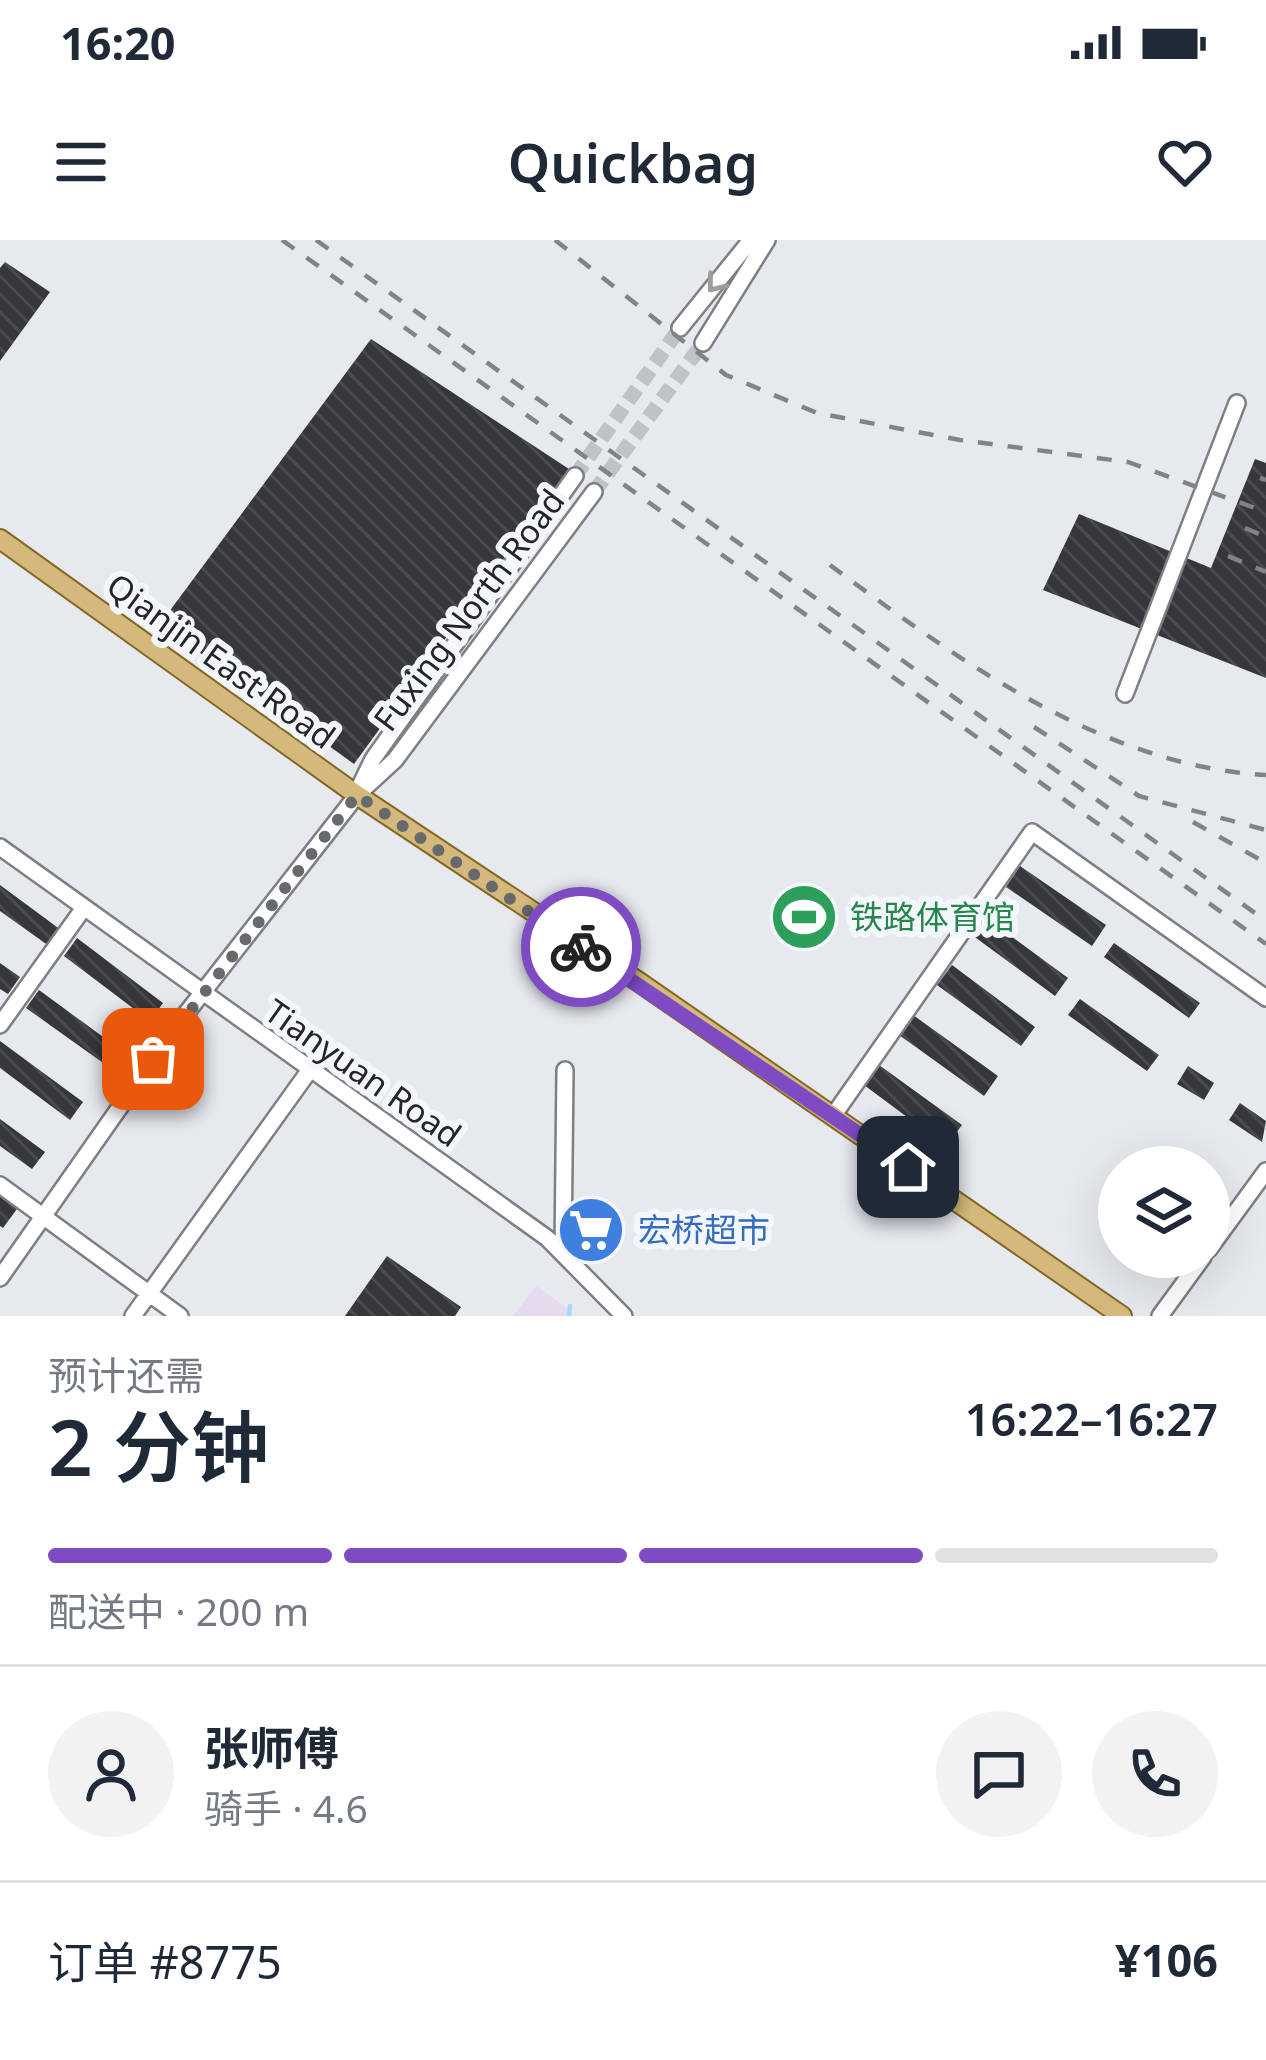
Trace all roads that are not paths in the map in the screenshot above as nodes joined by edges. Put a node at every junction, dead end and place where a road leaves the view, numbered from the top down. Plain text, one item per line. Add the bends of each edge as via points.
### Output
1 (759, 243) edge
2 (680, 328) tunnel mouth
3 (703, 343) tunnel mouth
4 (1237, 403) dead end
5 (575, 476) tunnel mouth
6 (594, 492) tunnel mouth
7 (0, 539) edge
8 (1125, 694) dead end
9 (357, 795) junction
10 (0, 848) edge
11 (83, 909) junction
12 (201, 995) junction
13 (1266, 998) edge
14 (0, 1025) edge
15 (565, 1070) dead end
16 (309, 1071) junction
17 (832, 1117) junction
18 (1266, 1171) edge
19 (0, 1185) edge
20 (43, 1216) junction
21 (1230, 1220) edge
22 (563, 1252) junction
23 (0, 1278) edge
24 (1188, 1278) edge
25 (148, 1293) junction
26 (133, 1316) edge
27 (180, 1316) edge
28 (624, 1316) edge
29 (1122, 1316) edge
30 (1160, 1316) edge

1 -> 2 street
1 - 3 street
4 - 8 street
5 - 9 street via 373,759
6 - 9 street, Fuxing North Road via 395,760
7 - 9 main road, Qianjin East Road
9 - 12 street, Fuxing North Road
9 - 17 main road, Qianjin East Road
10 - 11 street, Tianyuan Road
11 - 12 street, Tianyuan Road
11 - 14 street
12 - 16 street, Tianyuan Road
12 - 20 street, Fuxing North Road
13 - 17 street via 1032,832
15 - 22 street
16 - 22 street, Tianyuan Road
16 - 25 street
17 - 29 main road, Qianjin East Road
18 - 21 street
19 - 20 street
20 - 23 street, Fuxing North Road
20 - 25 street
22 - 28 street, Tianyuan Road
24 - 30 street
25 - 26 street
25 - 27 street

